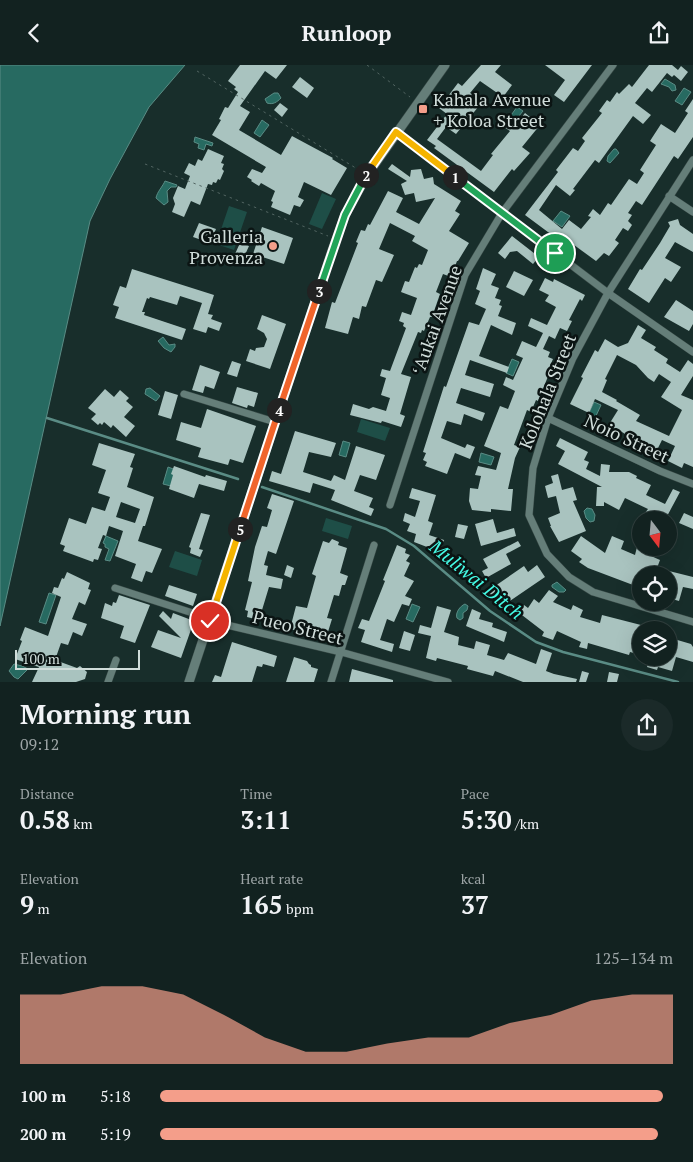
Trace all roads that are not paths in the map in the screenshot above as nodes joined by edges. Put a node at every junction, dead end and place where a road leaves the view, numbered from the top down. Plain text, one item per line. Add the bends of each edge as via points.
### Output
1 (445, 65) edge
2 (613, 65) edge
3 (396, 132) junction
4 (693, 160) edge
5 (669, 196) junction
6 (693, 212) edge
7 (502, 213) junction
8 (608, 293) junction
9 (693, 352) edge
10 (184, 394) dead end
11 (548, 418) junction
12 (275, 422) junction
13 (693, 484) edge
14 (390, 505) dead end
15 (374, 545) dead end
16 (115, 588) dead end
17 (210, 621) junction
18 (693, 622) edge
19 (341, 652) junction
20 (116, 660) dead end
21 (108, 682) edge
22 (190, 682) edge
23 (331, 682) edge
24 (448, 682) edge

1 - 3 street
2 - 7 street, ʻAukai Avenue
3 - 7 street
3 - 12 street via 345,215
4 - 5 street, Kolohala Street
5 - 6 street
5 - 8 street, Kolohala Street
7 - 8 street
7 - 14 street, ʻAukai Avenue via 465,275
8 - 9 street
8 - 11 street, Kolohala Street via 573,358
10 - 12 street
11 - 13 street, Noio Street
11 - 18 street, Kolohala Street via 533,468 529,515 547,554 569,577 593,592
12 - 17 street
15 - 19 street
16 - 17 street, Pueo Street
17 - 19 street, Pueo Street
17 - 22 street
19 - 23 street
19 - 24 street, Pueo Street
20 - 21 street

